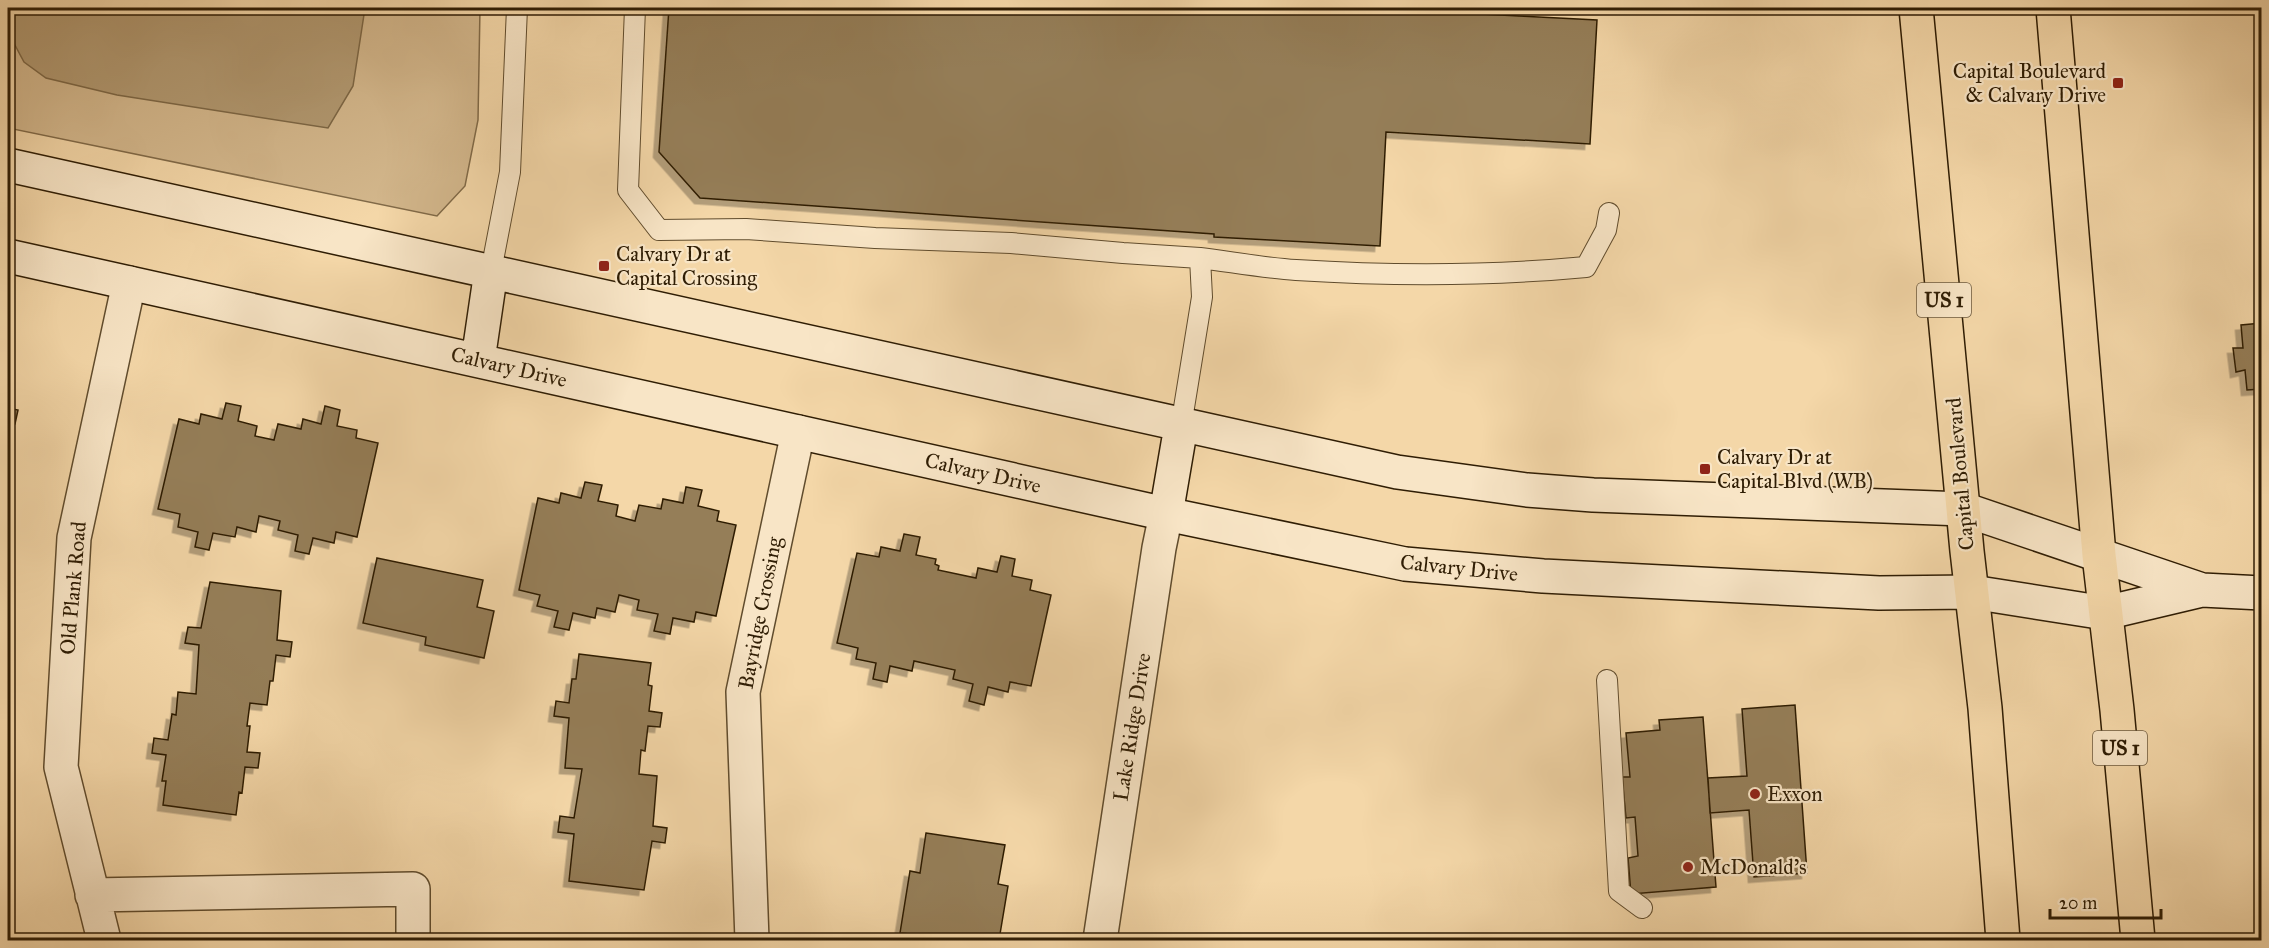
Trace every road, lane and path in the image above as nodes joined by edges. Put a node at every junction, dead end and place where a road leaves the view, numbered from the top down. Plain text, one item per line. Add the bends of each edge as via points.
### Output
1 (517, 8) edge
2 (635, 8) edge
3 (1916, 8) edge
4 (2053, 8) edge
5 (8, 165) edge
6 (1609, 213) dead end
7 (8, 256) edge
8 (1200, 258) junction
9 (491, 271) junction
10 (129, 283) junction
11 (478, 360) junction
12 (1181, 426) junction
13 (798, 432) junction
14 (1963, 509) junction
15 (1166, 514) junction
16 (2099, 555) junction
17 (2202, 590) junction
18 (1972, 592) junction
19 (2262, 593) edge
20 (2105, 613) junction
21 (1607, 680) dead end
22 (92, 895) junction
23 (1642, 908) dead end
24 (104, 940) edge
25 (412, 940) edge
26 (752, 940) edge
27 (1100, 940) edge
28 (2003, 940) edge
29 (2138, 940) edge

1 - 9 lane via 510,172
2 - 8 lane via 628,190 659,230 746,229
3 - 14 highway, Capital Boulevard / US 1
4 - 16 highway, US 1
5 - 9 street
6 - 8 lane via 1606,230 1586,267 1529,272 1397,273 1294,270
7 - 10 street, Calvary Drive
8 - 12 lane via 1202,297
9 - 11 street
9 - 12 street
10 - 11 street, Calvary Drive
10 - 22 street, Old Plank Road via 74,538 61,767
11 - 13 street, Calvary Drive
12 - 14 street via 1397,472 1527,490
12 - 15 street, Lake Ridge Drive
13 - 15 street, Calvary Drive
13 - 26 street, Bayridge Crossing via 743,692
14 - 16 street
14 - 18 highway, Capital Boulevard / US 1
15 - 18 street, Calvary Drive via 1405,564 1543,576 1867,593
15 - 27 street, Lake Ridge Drive
16 - 17 street
16 - 20 highway, US 1
17 - 19 street
17 - 20 street
18 - 20 street, Calvary Drive
18 - 28 highway, Capital Boulevard / US 1
20 - 29 highway, US 1
21 - 23 lane via 1619,891
22 - 24 street, Old Plank Road
22 - 25 street via 412,889

